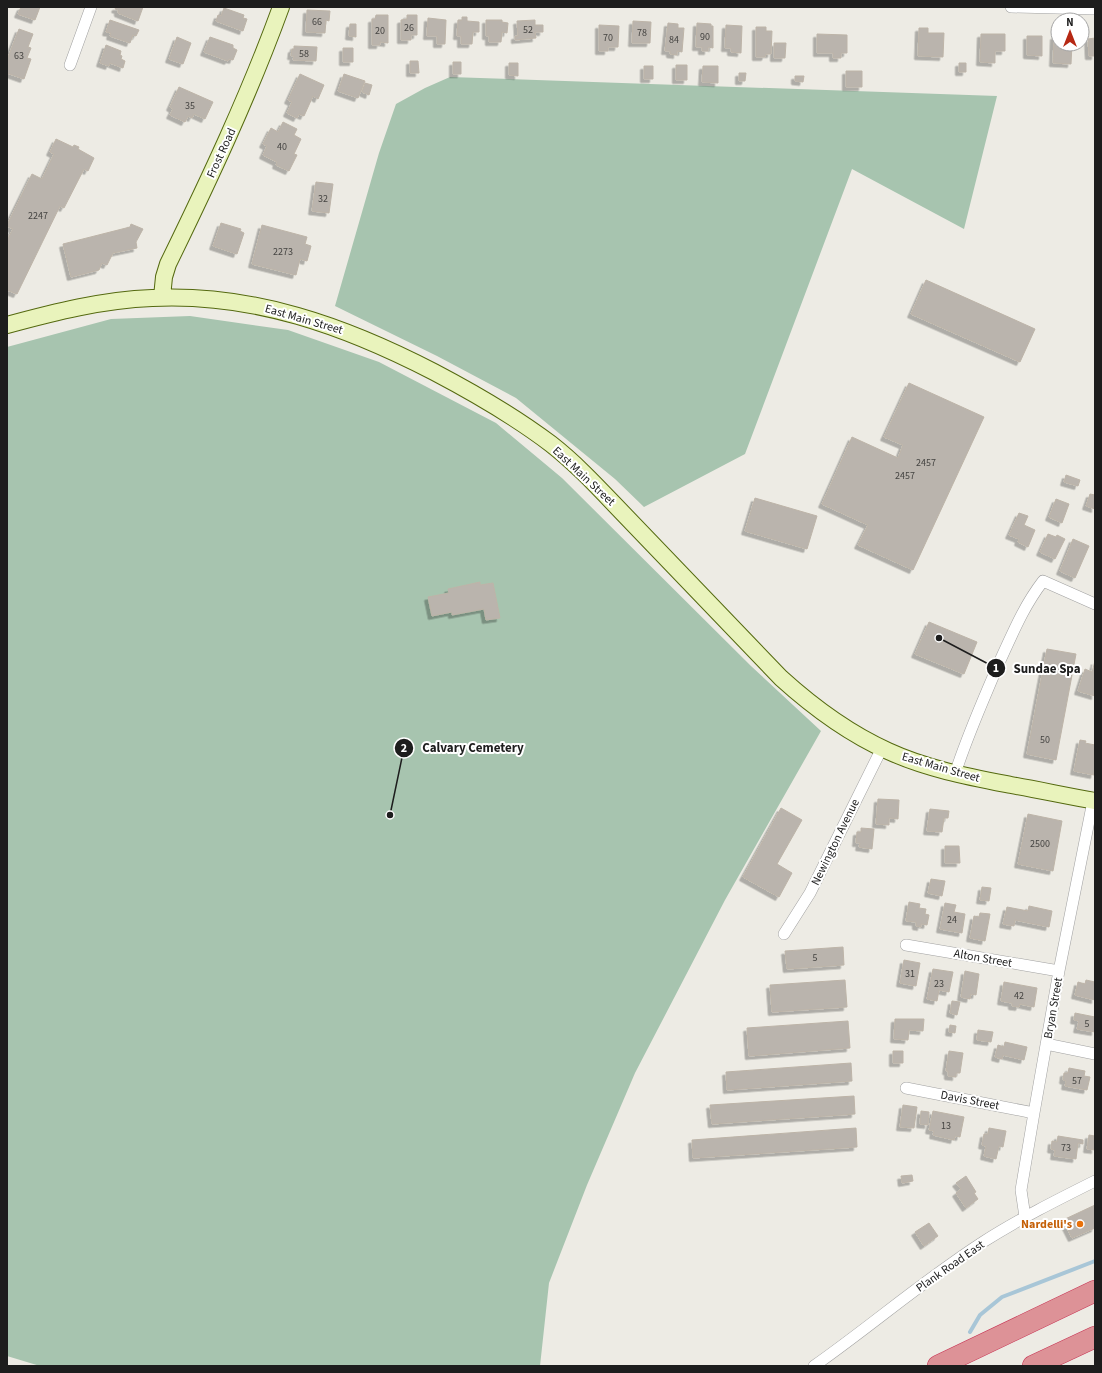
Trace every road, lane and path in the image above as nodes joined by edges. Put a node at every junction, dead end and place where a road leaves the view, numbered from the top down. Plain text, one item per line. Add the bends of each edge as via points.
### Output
1 (92, 7) edge
2 (281, 7) edge
3 (1011, 7) edge
4 (1095, 9) edge
5 (70, 65) dead end
6 (162, 297) junction
7 (7, 325) edge
8 (1095, 604) edge
9 (882, 748) junction
10 (955, 774) junction
11 (1094, 801) edge
12 (784, 934) dead end
13 (906, 945) dead end
14 (1059, 971) junction
15 (1046, 1044) junction
16 (1095, 1054) edge
17 (906, 1088) dead end
18 (1034, 1113) junction
19 (1095, 1182) edge
20 (1025, 1217) junction
21 (1095, 1291) edge
22 (1095, 1337) edge
23 (814, 1366) edge
24 (938, 1366) edge
25 (1033, 1366) edge

1 - 5 street
2 - 6 main road, Frost Road via 238,116 168,264
3 - 4 street
6 - 7 main road, East Main Street via 98,303
6 - 9 main road, East Main Street via 244,304 286,312 319,322 400,355 499,409 552,445 587,477 795,691 835,722
8 - 10 street via 1043,581 1018,621 972,726
9 - 10 main road, East Main Street
9 - 12 street, Newington Avenue via 810,892
10 - 11 main road, East Main Street
11 - 14 street, Bryan Street
13 - 14 street, Alton Street
14 - 15 street, Bryan Street
15 - 16 street
15 - 18 street, Bryan Street
17 - 18 street, Davis Street
18 - 20 street, Bryan Street via 1021,1190
19 - 20 street, Plank Road East
20 - 23 street, Plank Road East via 983,1242
21 - 24 highway
22 - 25 highway

